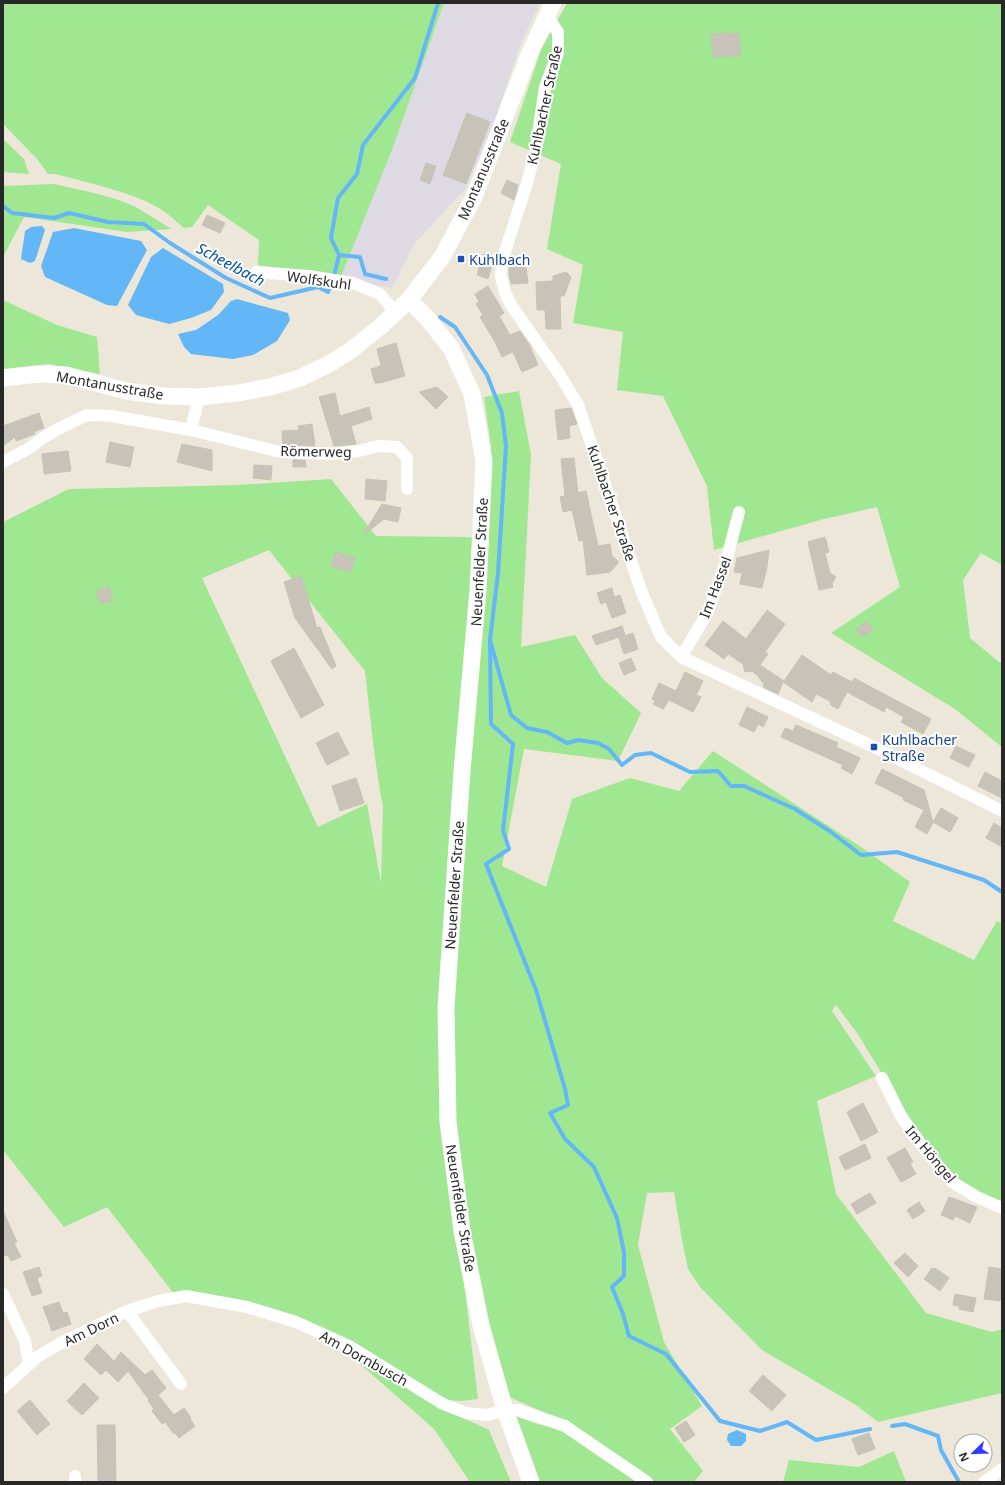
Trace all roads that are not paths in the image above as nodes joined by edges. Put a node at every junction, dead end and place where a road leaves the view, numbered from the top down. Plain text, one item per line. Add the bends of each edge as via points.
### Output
1 (550, 10) edge
2 (256, 272) dead end
3 (409, 300) junction
4 (396, 313) junction
5 (3, 378) edge
6 (199, 397) junction
7 (191, 430) junction
8 (3, 462) edge
9 (407, 489) dead end
10 (739, 512) dead end
11 (681, 657) junction
12 (1002, 811) edge
13 (882, 1078) dead end
14 (1002, 1208) edge
15 (3, 1294) edge
16 (127, 1311) junction
17 (29, 1364) junction
18 (181, 1384) dead end
19 (3, 1388) edge
20 (505, 1410) junction
21 (1002, 1469) edge
22 (531, 1482) edge
23 (647, 1482) edge
24 (984, 1482) edge

1 - 3 main road, Montanusstraße via 531,50 474,196 442,257
1 - 11 street, Kuhlbacher Straße via 558,32 558,53 545,87 536,147 502,261 501,276 511,305 560,374 578,405 642,593 661,636
2 - 4 street, Wolfskuhl via 353,283 380,294
3 - 4 main road, Montanusstraße
3 - 20 main road, Neuenfelder Straße via 451,348 472,394 484,461 478,590 462,771 446,1007 448,1114 462,1231 481,1326
4 - 6 main road, Montanusstraße via 350,351 300,378 270,387
5 - 6 main road, Montanusstraße via 38,374 66,375 126,391
6 - 7 street
7 - 8 street, Römerweg via 112,416 86,415
7 - 9 street, Römerweg via 280,452 334,454 378,446 397,447 407,458
10 - 11 street, Im Hassel via 727,558 708,612
11 - 12 street, Kuhlbacher Straße via 874,747
13 - 14 street, Im Höngel via 900,1116 952,1182
15 - 17 street via 25,1341
16 - 17 street, Am Dorn via 61,1343
16 - 18 street, Am Dorn
16 - 20 street, Am Dornbusch via 186,1296 247,1307 296,1322 351,1347 443,1404 466,1413 488,1415
17 - 19 street, Am Dorn
20 - 22 main road, Neuenfelder Straße
20 - 23 street via 518,1410 565,1426
21 - 24 street

